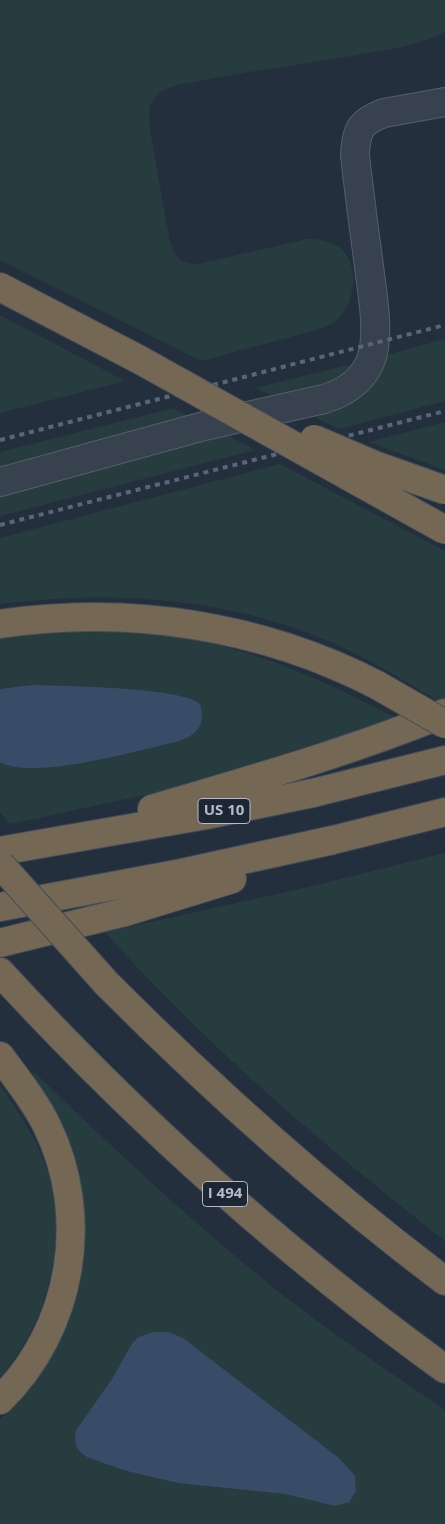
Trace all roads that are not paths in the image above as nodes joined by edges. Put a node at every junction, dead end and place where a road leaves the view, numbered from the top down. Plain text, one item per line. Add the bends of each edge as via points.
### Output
1 (445, 102) edge
2 (0, 287) edge
3 (140, 360) junction
4 (0, 482) edge
5 (445, 490) edge
6 (445, 530) edge
7 (0, 624) edge
8 (445, 713) edge
9 (445, 724) edge
10 (445, 760) edge
11 (439, 813) edge
12 (33, 845) junction
13 (0, 851) edge
14 (0, 864) edge
15 (0, 906) edge
16 (0, 943) edge
17 (0, 972) edge
18 (0, 1056) edge
19 (445, 1281) edge
20 (445, 1369) edge
21 (0, 1400) edge

1 - 4 lane via 375,116 362,125 357,135 355,156 372,292 374,344 370,362 352,386 324,399 204,426
2 - 3 highway
3 - 5 highway, bridge via 342,451
3 - 6 highway, bridge
7 - 9 highway, bridge via 87,617 146,619 228,632 280,645 327,662 377,685
8 - 12 highway via 305,763
10 - 12 highway, US 10 via 313,793
11 - 15 highway via 190,872
11 - 16 highway via 125,912
12 - 13 highway, US 10
14 - 19 highway, bridge via 107,984 190,1066 344,1203
17 - 20 highway, I 494 via 94,1072 246,1213
18 - 21 highway via 37,1109 55,1144 67,1186 71,1223 67,1279 56,1314 40,1349

